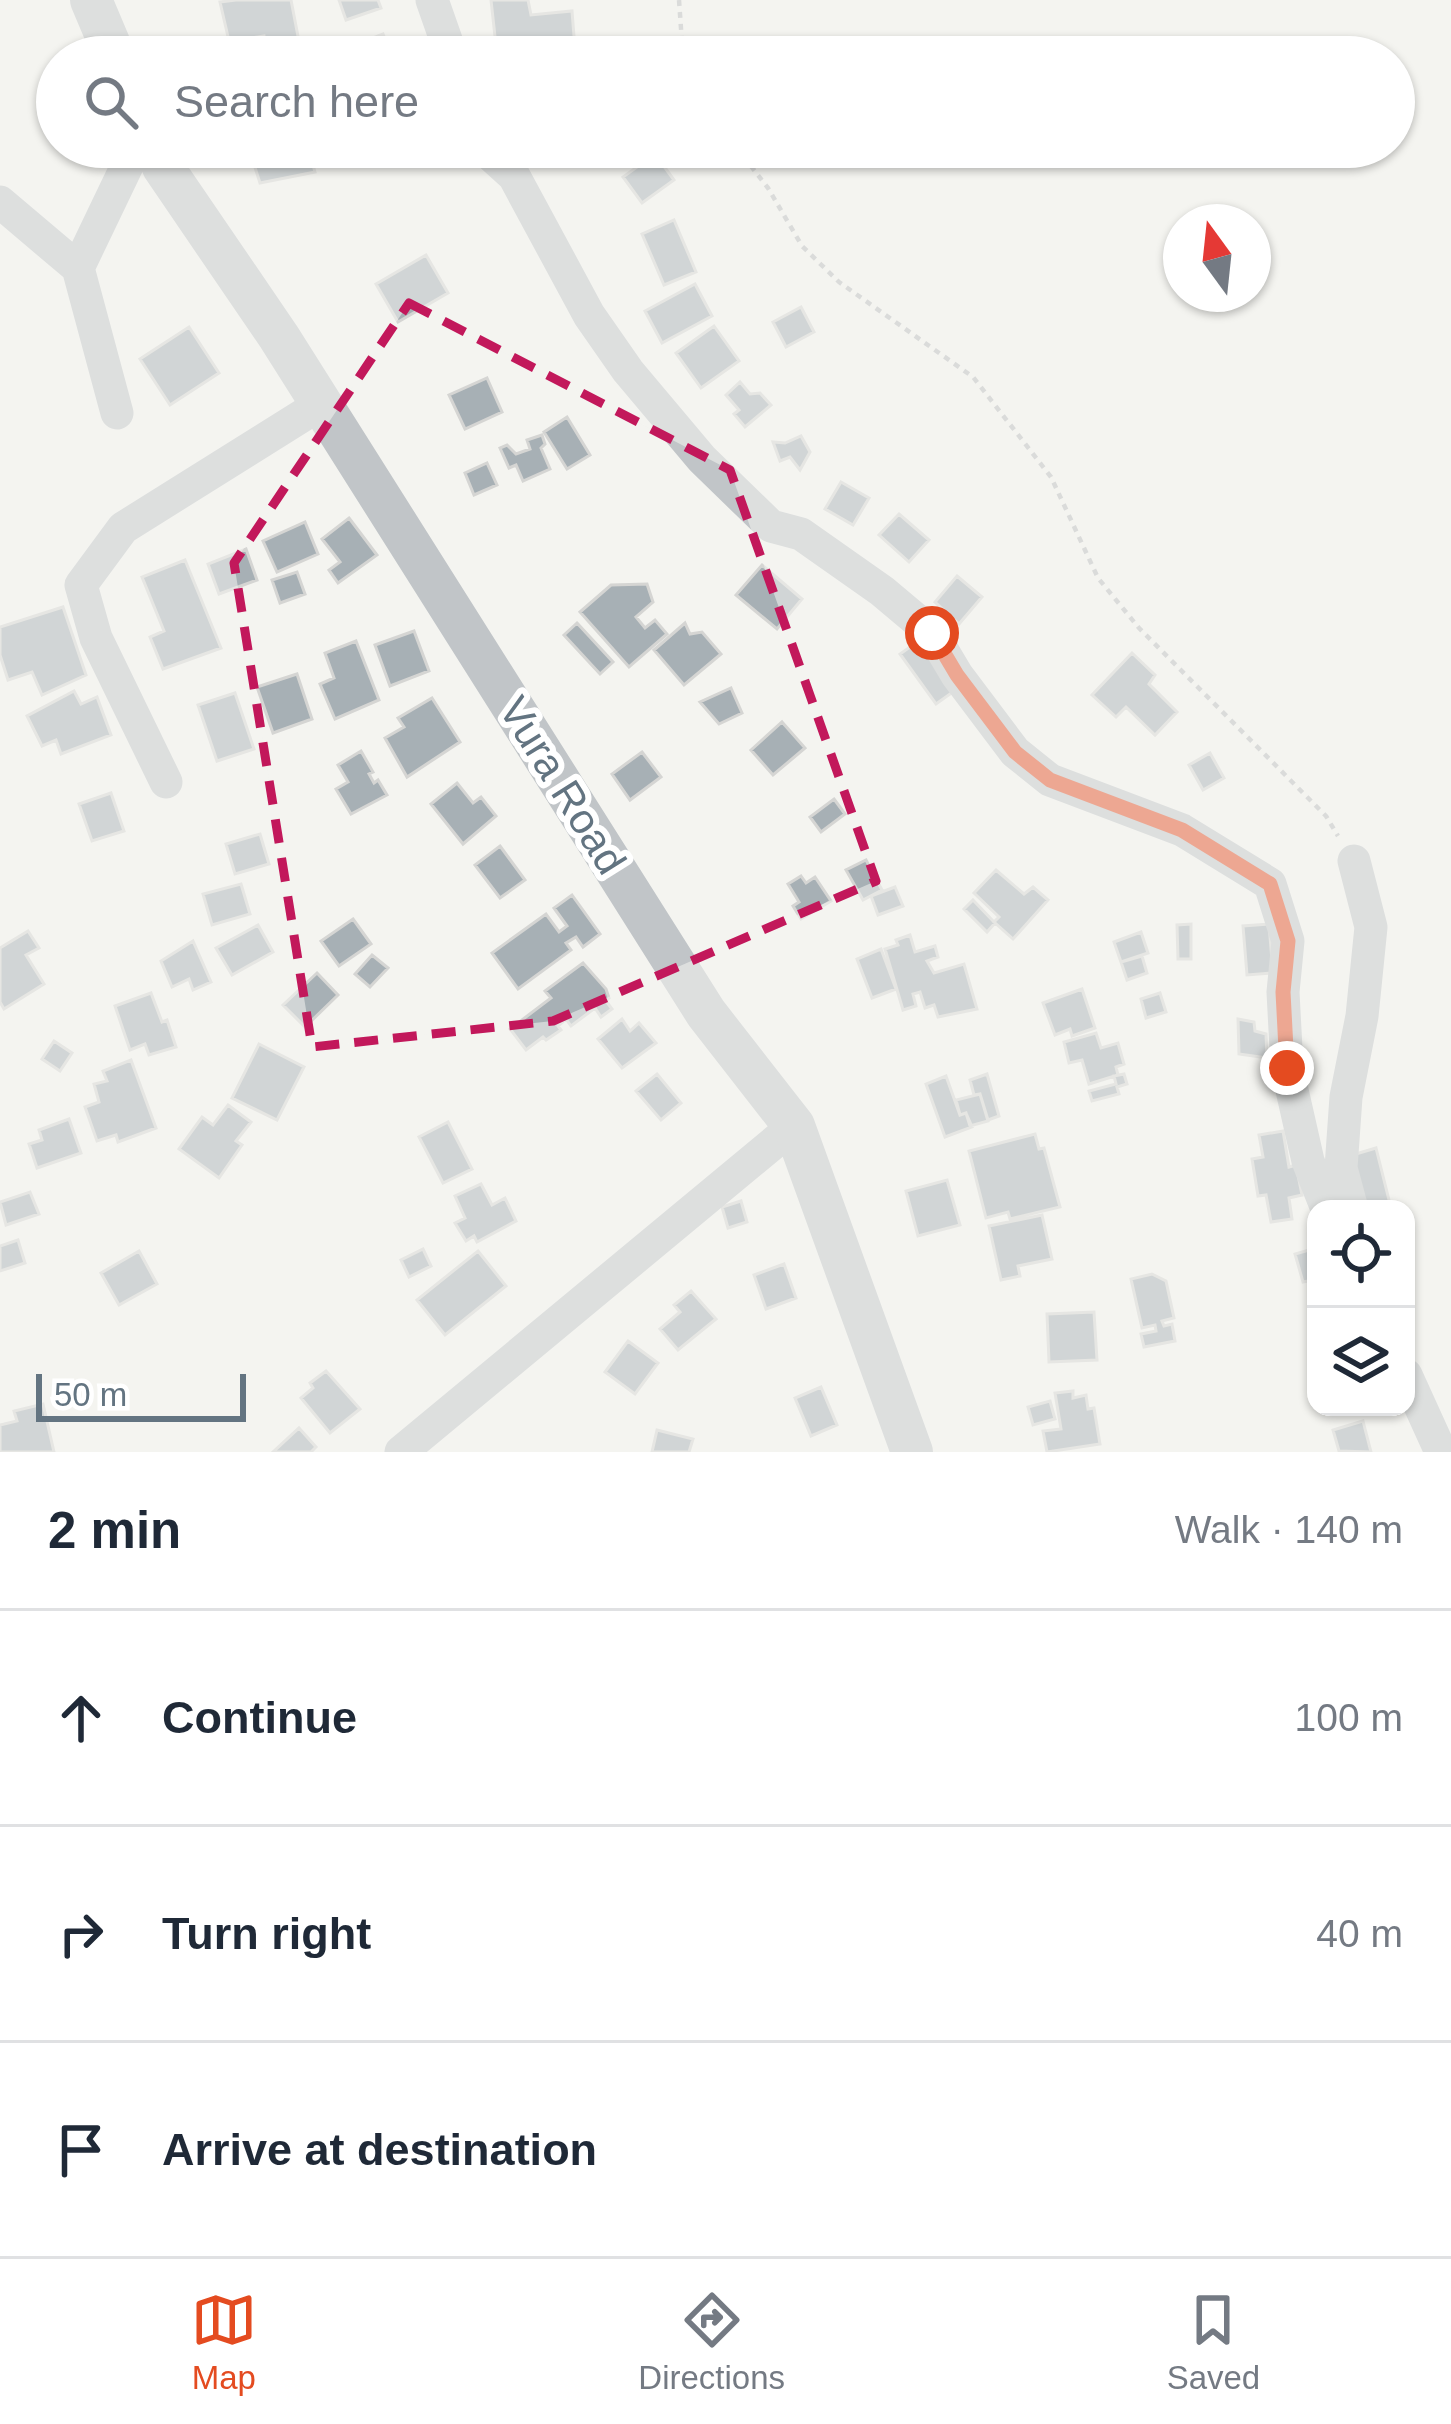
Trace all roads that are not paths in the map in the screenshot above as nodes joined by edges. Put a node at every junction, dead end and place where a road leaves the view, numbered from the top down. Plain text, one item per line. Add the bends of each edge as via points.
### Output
1 (91, 0) edge
2 (432, 0) edge
3 (106, 36) edge
4 (445, 36) edge
5 (126, 168) edge
6 (164, 168) edge
7 (505, 168) edge
8 (0, 202) edge
9 (78, 268) junction
10 (321, 404) junction
11 (117, 413) dead end
12 (166, 782) dead end
13 (1354, 861) road end
14 (794, 1126) junction
15 (1323, 1200) edge
16 (1350, 1200) edge
17 (1415, 1394) edge
18 (401, 1452) edge
19 (912, 1452) edge
20 (1442, 1452) edge

1 - 3 street
2 - 4 street
5 - 9 street
6 - 10 street, Vura Road
7 - 15 street via 628,371 771,526 801,534 932,633 1015,752 1050,780 1182,830 1270,884 1288,941 1287,1068
8 - 9 street
9 - 11 street
10 - 12 street via 123,528 81,585 96,638
10 - 14 street, Vura Road via 706,1013
13 - 16 street via 1371,927 1346,1097 1342,1168
14 - 18 street
14 - 19 street, Vura Road
17 - 20 street

